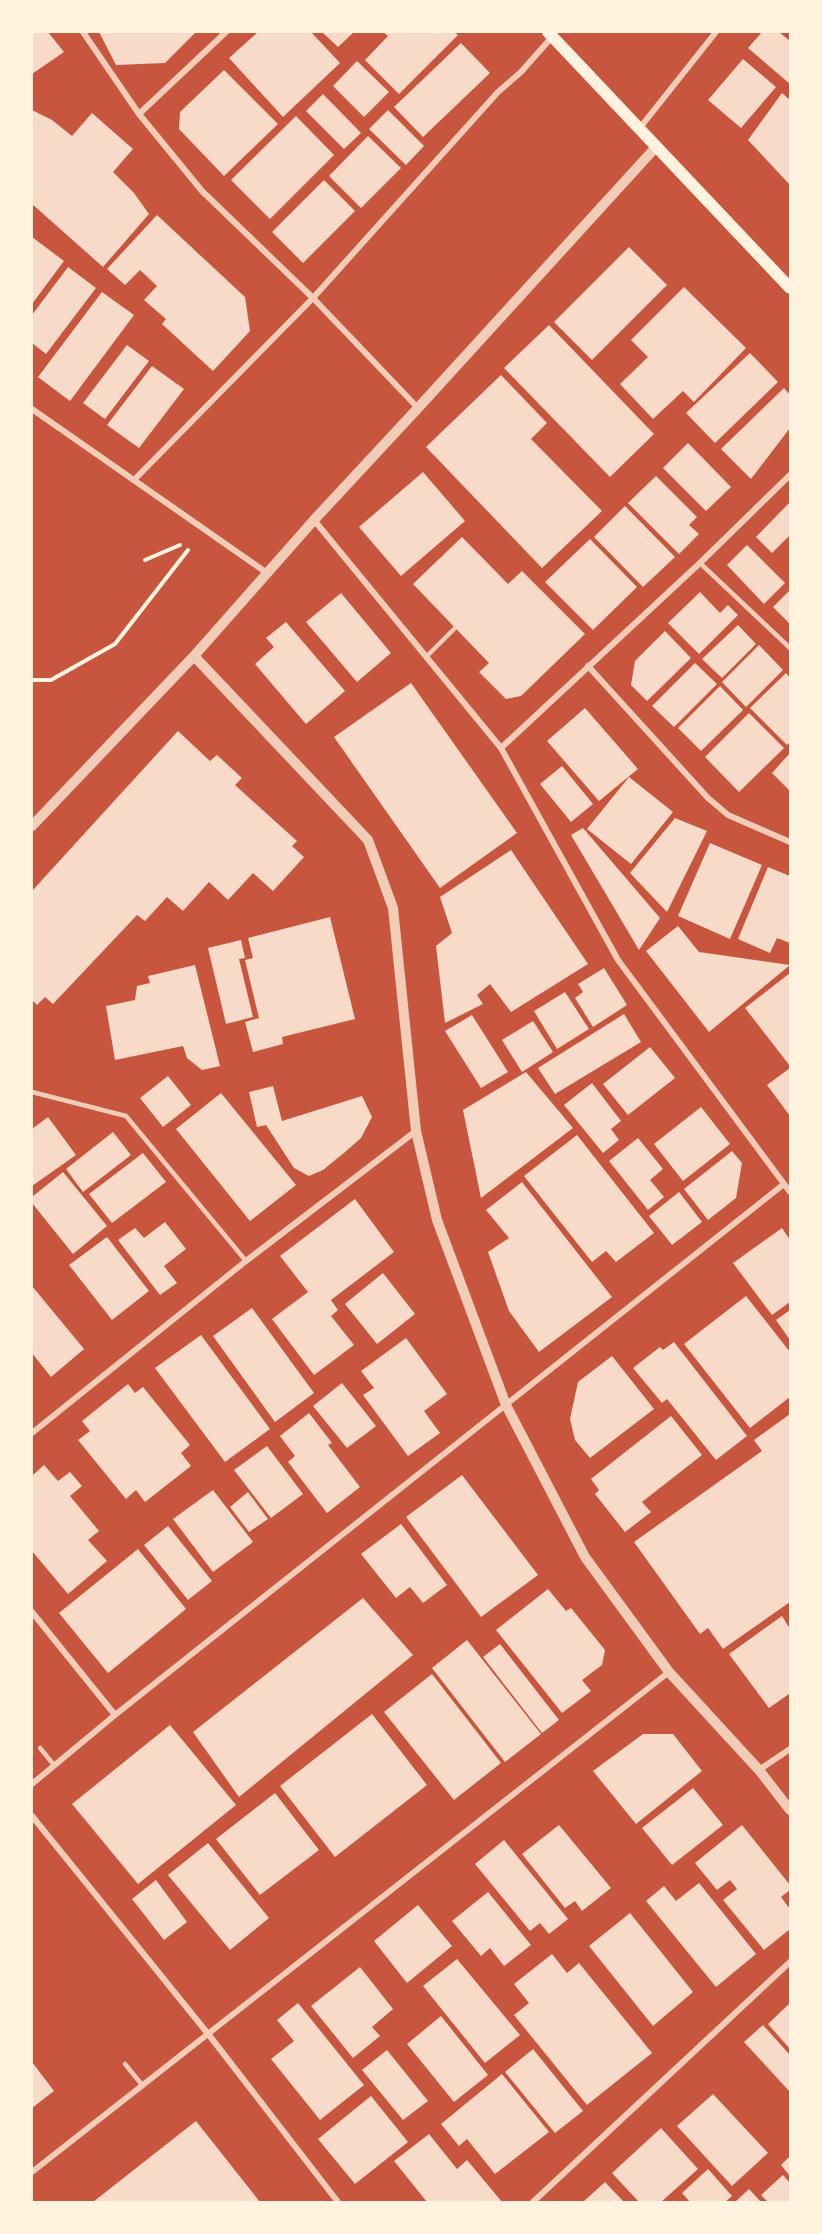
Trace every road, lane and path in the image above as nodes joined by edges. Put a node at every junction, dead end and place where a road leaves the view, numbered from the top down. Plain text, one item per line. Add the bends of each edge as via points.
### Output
1 (83, 32) edge
2 (226, 32) edge
3 (716, 32) edge
4 (550, 34) edge
5 (139, 114) junction
6 (639, 129) junction
7 (656, 147) junction
8 (790, 288) edge
9 (313, 298) junction
10 (418, 408) junction
11 (32, 409) edge
12 (790, 475) edge
13 (134, 480) junction
14 (314, 520) junction
15 (184, 543) dead end
16 (188, 550) dead end
17 (145, 560) dead end
18 (700, 563) junction
19 (267, 573) junction
20 (455, 628) dead end
21 (790, 648) edge
22 (194, 656) junction
23 (426, 657) junction
24 (588, 666) junction
25 (32, 680) edge
26 (501, 748) junction
27 (32, 825) edge
28 (790, 843) edge
29 (32, 1092) edge
30 (416, 1131) junction
31 (784, 1184) junction
32 (790, 1192) edge
33 (246, 1261) junction
34 (506, 1405) junction
35 (32, 1433) edge
36 (32, 1612) edge
37 (669, 1672) junction
38 (115, 1715) junction
39 (40, 1748) dead end
40 (790, 1749) edge
41 (54, 1765) junction
42 (759, 1770) junction
43 (32, 1784) edge
44 (790, 1810) edge
45 (32, 1816) edge
46 (790, 1962) edge
47 (209, 2035) junction
48 (125, 2064) dead end
49 (143, 2086) junction
50 (32, 2172) edge
51 (338, 2202) edge
52 (533, 2202) edge

1 - 5 street
2 - 5 street
3 - 6 street
4 - 6 main road
4 - 9 street via 521,72 498,92
5 - 9 street via 202,191
6 - 7 main road
7 - 8 main road
7 - 10 street
9 - 10 street
9 - 13 street
10 - 14 street
11 - 13 street
12 - 18 street
13 - 19 street
14 - 19 street
14 - 23 street
15 - 17 path
16 - 25 path via 115,644 51,680
18 - 21 lane
18 - 24 street
19 - 22 street
20 - 23 lane
22 - 27 street
22 - 30 street via 368,840 393,908
23 - 26 street
24 - 26 street
24 - 28 street via 708,798 728,815
26 - 31 street via 618,960
29 - 33 lane via 126,1116
30 - 33 street
30 - 34 street via 437,1220
31 - 32 street
31 - 34 street
33 - 35 street
34 - 37 street via 585,1557
34 - 38 street
36 - 38 street
37 - 42 street
37 - 47 street
38 - 41 street
39 - 41 lane
40 - 42 street
41 - 43 street
42 - 44 street
45 - 47 street
46 - 52 street
47 - 49 street
47 - 51 street
48 - 49 lane
49 - 50 street

